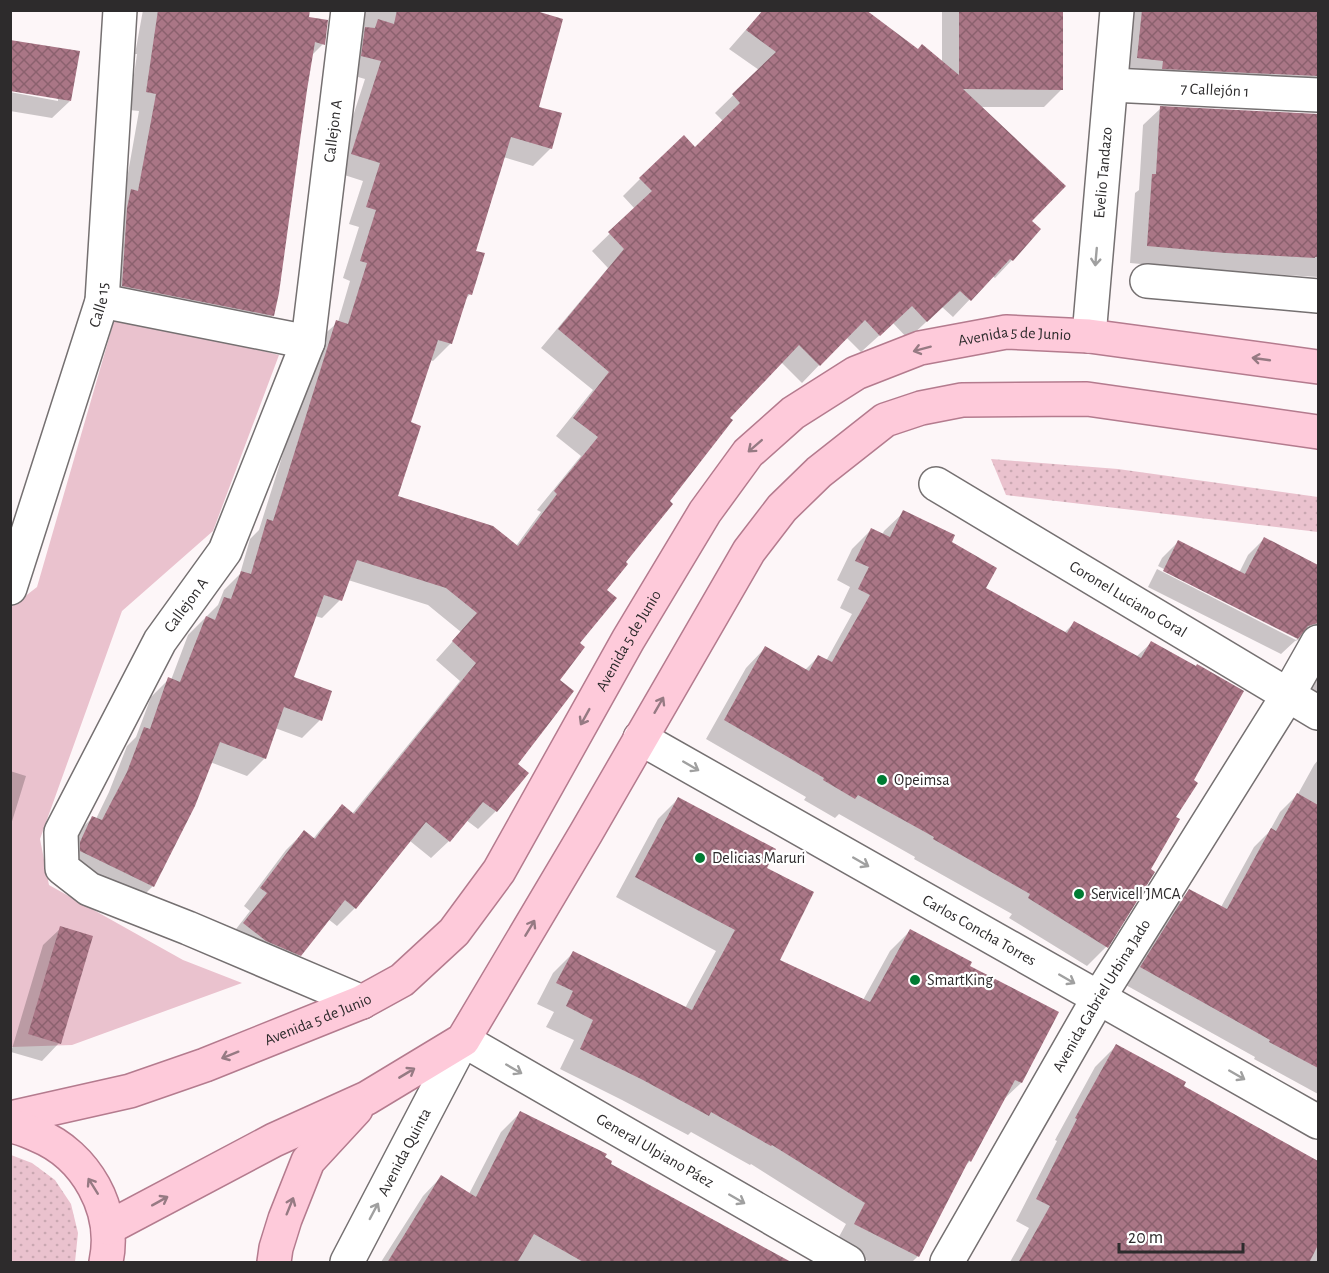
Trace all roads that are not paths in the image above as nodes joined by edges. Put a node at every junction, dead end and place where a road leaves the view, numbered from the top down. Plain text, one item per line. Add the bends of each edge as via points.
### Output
1 (120, 10) edge
2 (348, 10) edge
3 (1117, 10) edge
4 (1111, 85) junction
5 (1318, 95) edge
6 (1147, 281) dead end
7 (1318, 296) edge
8 (102, 301) junction
9 (1089, 336) junction
10 (308, 342) junction
11 (1318, 367) edge
12 (1318, 432) edge
13 (936, 484) dead end
14 (10, 588) edge
15 (1318, 642) edge
16 (1288, 696) junction
17 (1318, 713) edge
18 (640, 738) junction
19 (1099, 997) junction
20 (362, 1002) junction
21 (463, 1040) junction
22 (367, 1098) junction
23 (10, 1118) edge
24 (1318, 1122) edge
25 (10, 1126) edge
26 (112, 1250) edge
27 (274, 1263) edge
28 (346, 1263) edge
29 (848, 1263) edge
30 (947, 1263) edge

1 - 8 street, Calle 15
2 - 10 street, Callejon A
3 - 4 street, Evelio Tandazo
4 - 5 street, 7 Callejón 1
4 -> 9 street, Evelio Tandazo
6 - 7 street
8 - 10 street
8 - 14 street, Calle 15
11 -> 9 main road, Avenida 5 de Junio
9 -> 20 main road, Avenida 5 de Junio via 1006,332 920,348 856,373 793,413 748,453 705,512 634,630 499,871 454,932 402,980
10 - 20 street, Callejon A via 225,551 160,641 61,832 62,868 89,890
18 -> 12 main road via 748,552 782,508 819,472 885,420 963,400 1087,399
13 - 16 street, Coronel Luciano Coral
15 - 16 street, Avenida Gabriel Urbina Jado
16 - 17 street, Coronel Luciano Coral
16 - 19 street, Avenida Gabriel Urbina Jado
18 -> 19 street, Carlos Concha Torres
21 -> 18 main road
19 -> 24 street, Carlos Concha Torres
19 - 30 street, Avenida Gabriel Urbina Jado
20 -> 23 main road, Avenida 5 de Junio via 130,1091
22 -> 21 main road
28 -> 21 street, Avenida Quinta
21 -> 29 street, General Ulpiano Páez
26 -> 22 main road via 274,1140
27 -> 22 main road via 285,1219 308,1161
26 -> 25 main road via 98,1194 79,1163 51,1141

